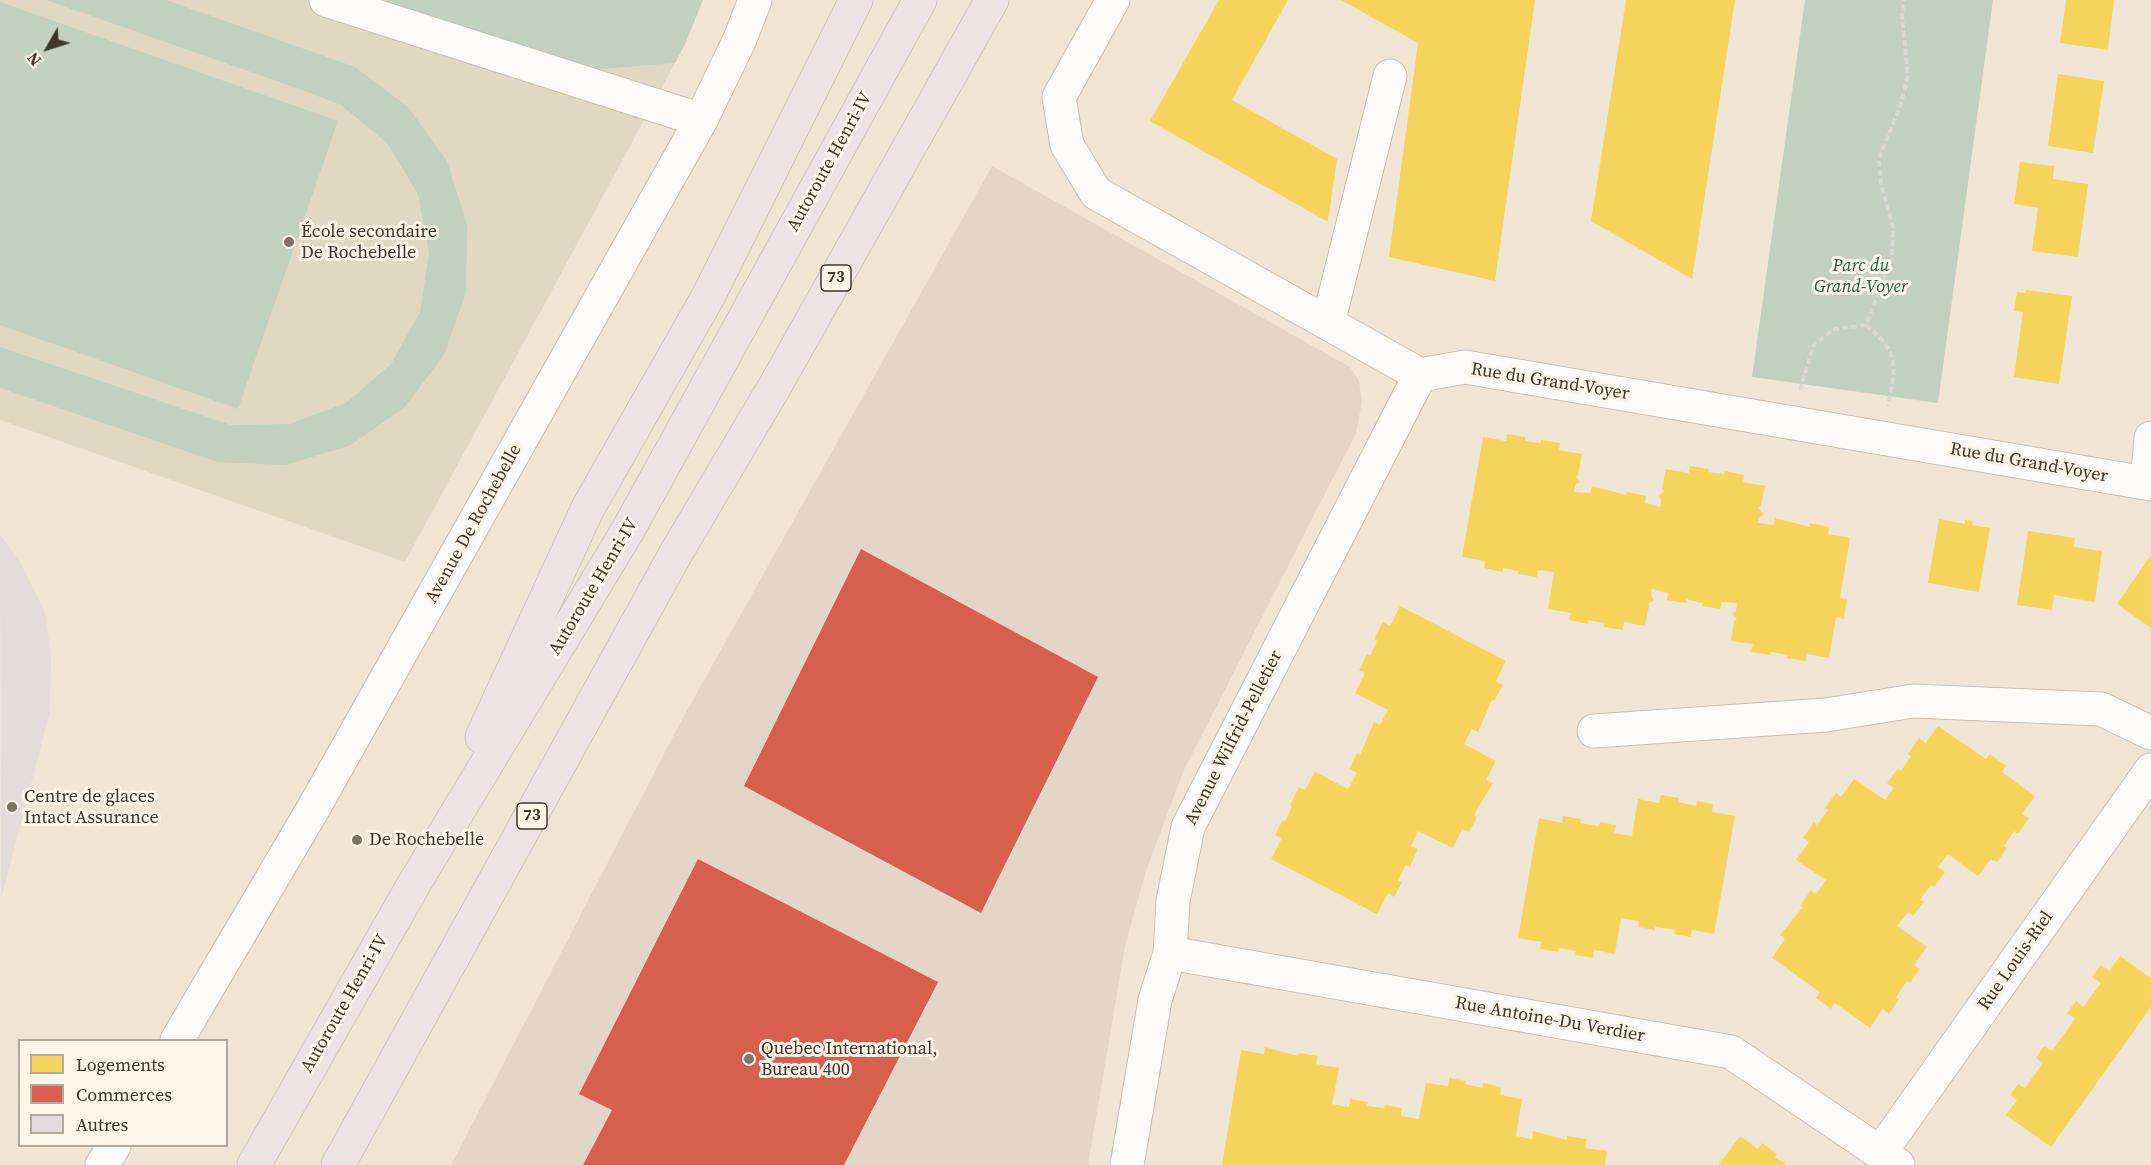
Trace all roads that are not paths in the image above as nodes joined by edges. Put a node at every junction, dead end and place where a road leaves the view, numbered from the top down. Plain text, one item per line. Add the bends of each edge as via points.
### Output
1 (326, 0) edge
2 (755, 0) edge
3 (856, 0) edge
4 (920, 0) edge
5 (992, 0) edge
6 (1113, 0) edge
7 (1390, 76) dead end
8 (701, 120) junction
9 (1328, 323) junction
10 (1420, 375) junction
11 (2151, 438) edge
12 (2149, 484) edge
13 (1594, 731) dead end
14 (2151, 733) edge
15 (2151, 770) edge
16 (414, 884) junction
17 (1170, 953) junction
18 (178, 1039) edge
19 (113, 1147) edge
20 (1889, 1159) edge
21 (102, 1165) edge
22 (254, 1165) edge
23 (338, 1165) edge
24 (1127, 1165) edge

1 - 8 street
2 - 8 street, Avenue De Rochebelle
3 - 16 highway via 709,295 588,508
4 - 16 highway, Autoroute Henri-IV via 628,531
5 - 23 highway, 73 via 775,386 676,553
6 - 9 street via 1059,97 1067,145 1096,193
7 - 9 street
8 - 18 street, Avenue De Rochebelle
9 - 10 street
10 - 12 street, Rue du Grand-Voyer via 1465,367
10 - 17 street, Avenue Wilfrid-Pelletier via 1188,827 1173,901
11 - 12 street
13 - 14 street via 1826,715 1913,701 2102,709
15 - 20 street, Rue Louis-Riel
16 - 22 highway, Autoroute Henri-IV
17 - 20 street, Rue Antoine-Du Verdier via 1731,1052
17 - 24 street, Avenue Wilfrid-Pelletier via 1155,1000
19 - 21 street

